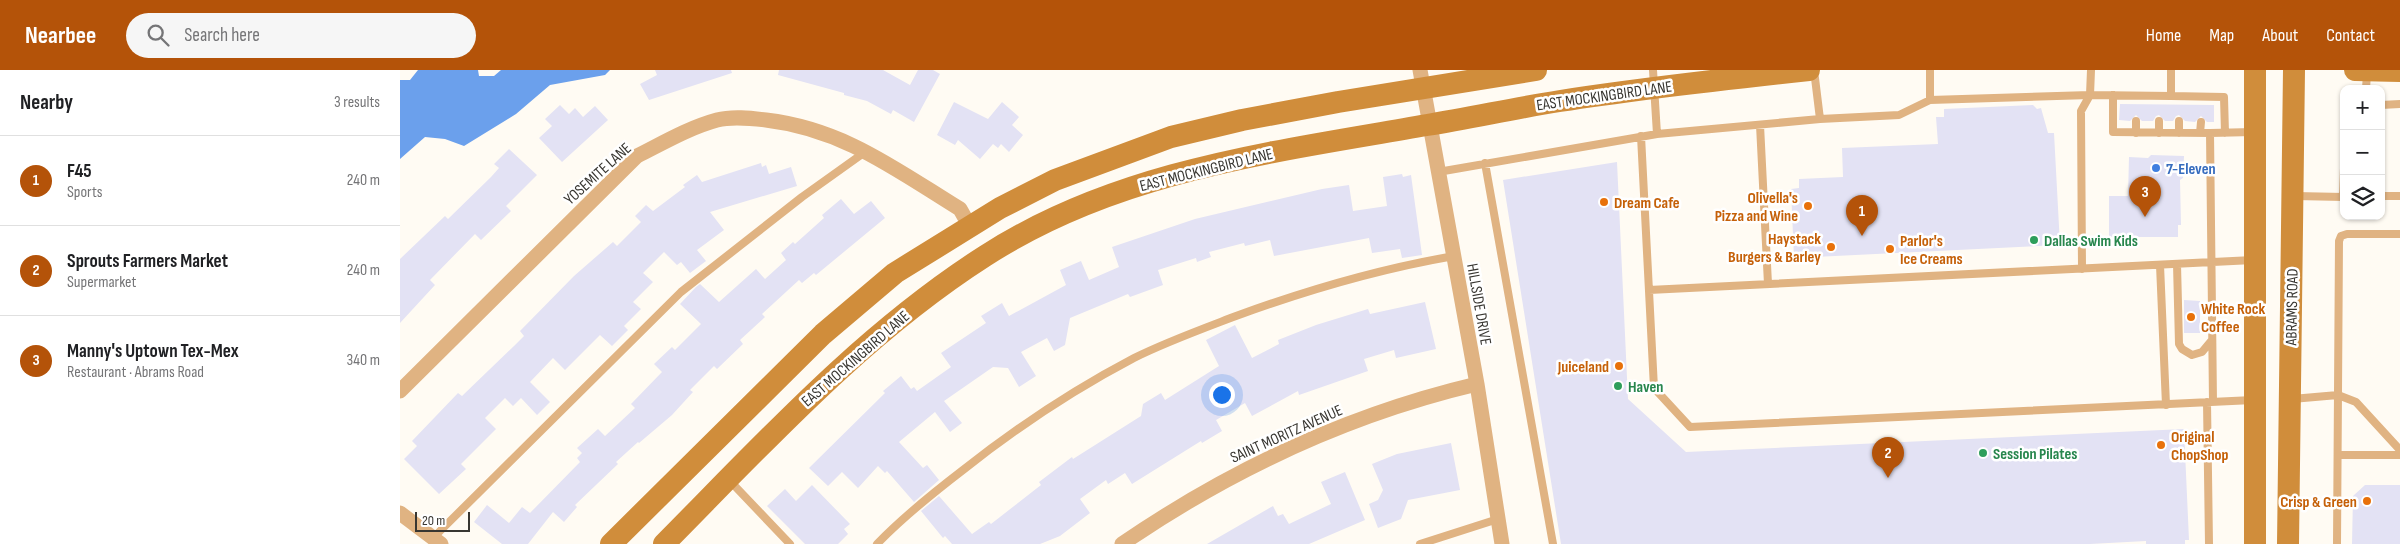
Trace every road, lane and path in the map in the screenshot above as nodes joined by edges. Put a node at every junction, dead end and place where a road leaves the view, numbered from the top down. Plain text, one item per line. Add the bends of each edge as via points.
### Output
1 (1536, 70) edge
2 (1809, 70) edge
3 (1814, 70) edge
4 (1930, 70) edge
5 (2091, 70) edge
6 (2171, 70) edge
7 (2255, 70) edge
8 (2294, 70) edge
9 (2355, 70) edge
10 (2366, 70) edge
11 (2400, 71) edge
12 (1421, 79) edge
13 (1653, 79) edge
14 (2366, 85) edge
15 (2090, 95) junction
16 (2114, 95) junction
17 (2201, 97) junction
18 (2177, 99) junction
19 (1930, 100) junction
20 (2400, 104) edge
21 (2201, 105) dead end
22 (2385, 105) edge
23 (1820, 120) junction
24 (2136, 121) dead end
25 (2159, 121) dead end
26 (2179, 121) dead end
27 (2201, 122) dead end
28 (1429, 125) junction
29 (1760, 125) junction
30 (2255, 132) junction
31 (2136, 133) junction
32 (2159, 133) junction
33 (2179, 133) junction
34 (2200, 133) junction
35 (2210, 133) junction
36 (2225, 133) junction
37 (1658, 134) junction
38 (1642, 136) junction
39 (866, 151) junction
40 (1485, 163) junction
41 (1438, 172) junction
42 (2293, 196) junction
43 (2385, 196) edge
44 (2400, 196) edge
45 (2340, 198) edge
46 (969, 225) junction
47 (2400, 234) edge
48 (986, 255) junction
49 (1454, 256) junction
50 (2255, 260) junction
51 (2212, 262) junction
52 (2177, 264) junction
53 (2160, 265) junction
54 (2082, 269) junction
55 (1768, 284) junction
56 (1649, 290) junction
57 (2212, 340) junction
58 (1477, 384) junction
59 (400, 391) edge
60 (2338, 395) junction
61 (2290, 399) junction
62 (2255, 400) junction
63 (2210, 402) junction
64 (2166, 405) junction
65 (2400, 450) edge
66 (2338, 455) junction
67 (2400, 455) edge
68 (728, 480) junction
69 (400, 513) edge
70 (1498, 519) junction
71 (437, 541) edge
72 (611, 544) edge
73 (664, 544) edge
74 (790, 544) edge
75 (877, 544) edge
76 (1122, 544) edge
77 (1420, 544) edge
78 (1502, 544) edge
79 (1553, 544) edge
80 (2209, 544) edge
81 (2255, 544) edge
82 (2288, 544) edge
83 (2337, 544) edge

1 - 12 main road
2 - 13 main road, EAST MOCKINGBIRD LANE
3 - 23 lane
4 - 19 lane
5 - 15 lane
6 - 18 lane
7 - 30 main road
8 - 42 main road, ABRAMS ROAD
9 - 10 main road
10 - 11 main road
10 - 14 lane
12 - 28 street, HILLSIDE DRIVE
12 - 46 main road via 1172,137 1055,180
13 - 28 main road, EAST MOCKINGBIRD LANE
13 - 37 lane
15 - 16 lane
15 - 19 lane
15 - 54 lane via 2081,112
16 - 18 lane via 2137,100
16 - 31 lane via 2114,132
17 - 18 lane
17 - 21 lane
17 - 36 lane via 2224,97
19 - 23 lane via 1899,115
20 - 22 lane
23 - 29 lane
24 - 31 lane
25 - 32 lane
26 - 33 lane
27 - 34 lane
28 - 41 street, HILLSIDE DRIVE
28 - 48 main road, EAST MOCKINGBIRD LANE via 1229,160 1160,177 1049,221
29 - 37 lane
29 - 55 lane
30 - 36 lane
30 - 50 main road
31 - 32 lane
32 - 33 lane
33 - 34 lane
34 - 35 lane
35 - 36 lane
35 - 51 lane
37 - 38 lane
38 - 40 lane
38 - 56 lane
39 - 46 street, YOSEMITE LANE via 960,210
39 - 59 street, YOSEMITE LANE via 814,129 748,117 718,120 686,131 637,156
39 - 71 lane via 681,292
40 - 41 lane
40 - 79 lane
41 - 49 street, HILLSIDE DRIVE
42 - 45 lane
42 - 61 main road, ABRAMS ROAD
43 - 44 lane
46 - 48 main road
46 - 72 main road via 895,272 823,334
47 - 60 lane via 2347,234 2339,241
48 - 68 main road, EAST MOCKINGBIRD LANE via 922,301 808,397
49 - 58 street, HILLSIDE DRIVE
49 - 75 lane via 1399,266 1287,298 1135,358 1065,397 999,441 937,490
50 - 51 lane
50 - 62 main road
51 - 52 lane
51 - 57 lane
52 - 53 lane
52 - 57 lane via 2179,344 2192,355 2202,352
53 - 54 lane
53 - 64 lane
54 - 55 lane
55 - 56 lane
56 - 64 lane via 1654,388 1690,428
57 - 63 lane
58 - 70 street, HILLSIDE DRIVE
58 - 76 street, SAINT MORITZ AVENUE via 1386,410 1301,443 1232,476
60 - 61 lane
60 - 65 lane via 2356,402
60 - 66 lane
61 - 62 main road
61 - 82 main road, ABRAMS ROAD
62 - 63 lane
62 - 81 main road
63 - 64 lane
63 - 80 lane
66 - 67 lane
66 - 83 lane
68 - 73 main road, EAST MOCKINGBIRD LANE
68 - 74 lane
69 - 71 street
70 - 77 lane
70 - 78 street, HILLSIDE DRIVE

